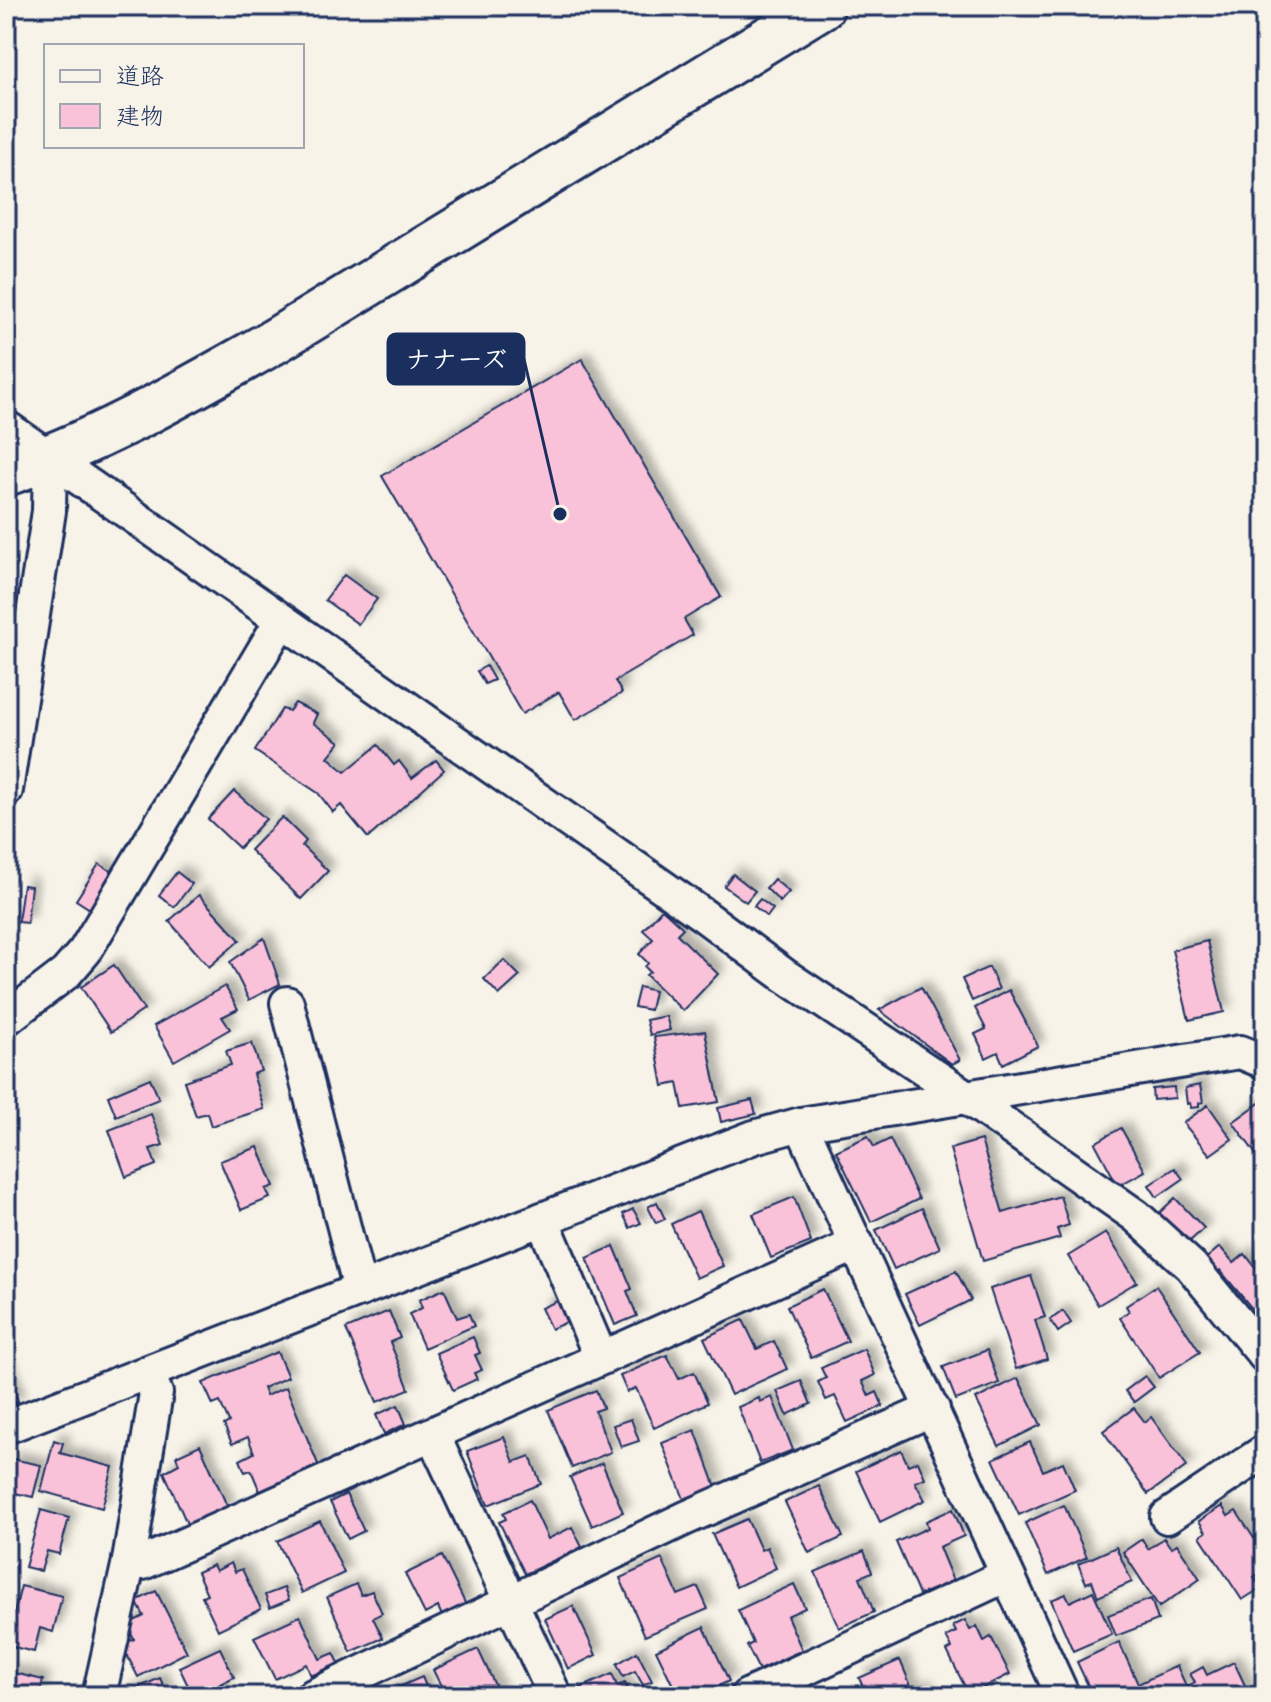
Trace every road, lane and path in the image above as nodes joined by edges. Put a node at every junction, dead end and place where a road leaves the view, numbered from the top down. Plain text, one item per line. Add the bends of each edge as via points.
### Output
1 (822, 6) edge
2 (6, 427) edge
3 (50, 458) junction
4 (6, 473) edge
5 (281, 621) junction
6 (6, 790) edge
7 (287, 1003) dead end
8 (8, 1012) edge
9 (1257, 1052) edge
10 (968, 1098) junction
11 (801, 1124) junction
12 (542, 1219) junction
13 (857, 1244) junction
14 (360, 1290) junction
15 (1265, 1356) edge
16 (601, 1358) junction
17 (148, 1374) junction
18 (933, 1409) junction
19 (6, 1427) edge
20 (433, 1435) junction
21 (1265, 1451) edge
22 (1167, 1517) dead end
23 (129, 1561) junction
24 (1007, 1575) junction
25 (511, 1604) junction
26 (99, 1696) edge
27 (313, 1696) edge
28 (555, 1696) edge
29 (747, 1696) edge
30 (1063, 1696) edge

1 - 3 street via 288,333
2 - 3 street
3 - 4 street
3 - 5 street
3 - 6 street via 49,511
5 - 8 street via 85,951 66,973
5 - 10 street
7 - 14 street
9 - 10 street
10 - 11 street
10 - 15 street via 1136,1216 1214,1292
11 - 12 street via 710,1152
11 - 13 street
12 - 14 street
12 - 16 street
13 - 16 street
13 - 18 street
14 - 17 street
16 - 20 street
17 - 19 street
17 - 23 street via 156,1393
18 - 24 street
18 - 25 street via 686,1518
20 - 23 street via 143,1563
20 - 25 street
21 - 22 street
23 - 26 street
24 - 29 street
24 - 30 street
25 - 27 street
25 - 28 street

